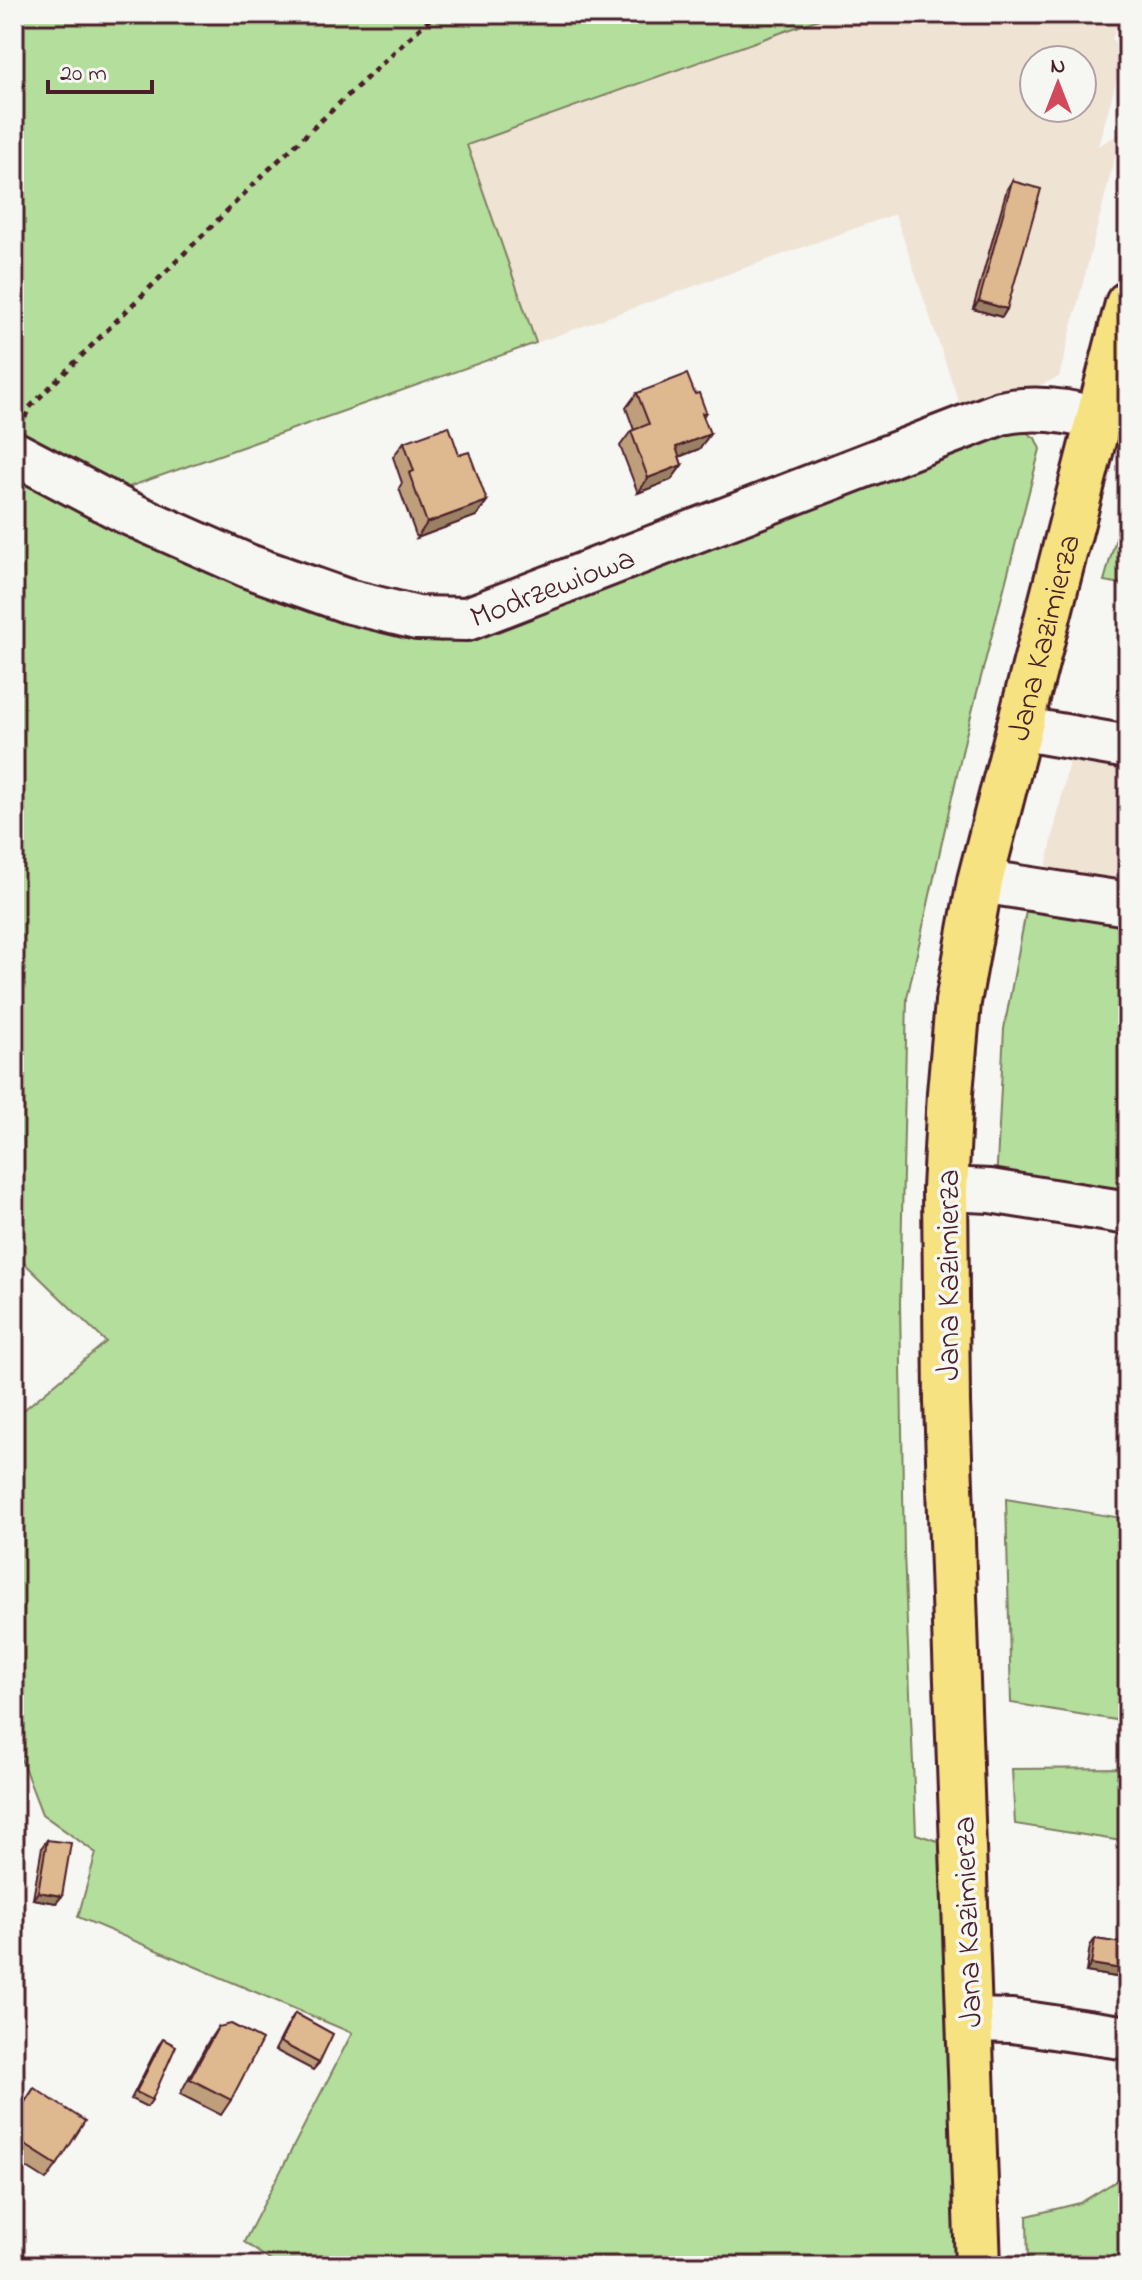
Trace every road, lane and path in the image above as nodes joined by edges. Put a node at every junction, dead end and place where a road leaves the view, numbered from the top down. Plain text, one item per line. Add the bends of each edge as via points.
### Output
1 (435, 14) edge
2 (1128, 304) edge
3 (1111, 393) edge
4 (19, 437) edge
5 (1018, 728) junction
6 (1128, 747) edge
7 (980, 881) junction
8 (1128, 904) edge
9 (945, 1189) junction
10 (1128, 1213) edge
11 (969, 2020) junction
12 (1128, 2038) edge
13 (978, 2266) edge

1 - 4 path via 253,185 28,409
2 - 3 main road, Jana Kazimierza
3 - 4 street, Modrzewiowa via 1075,412 1001,413 467,619 417,618 248,566 126,512
3 - 5 main road, Jana Kazimierza
5 - 6 street
5 - 7 main road, Jana Kazimierza
7 - 8 street
7 - 9 main road, Jana Kazimierza via 958,1002
9 - 10 street
9 - 11 main road, Jana Kazimierza via 947,1402
11 - 12 street
11 - 13 main road, Jana Kazimierza

